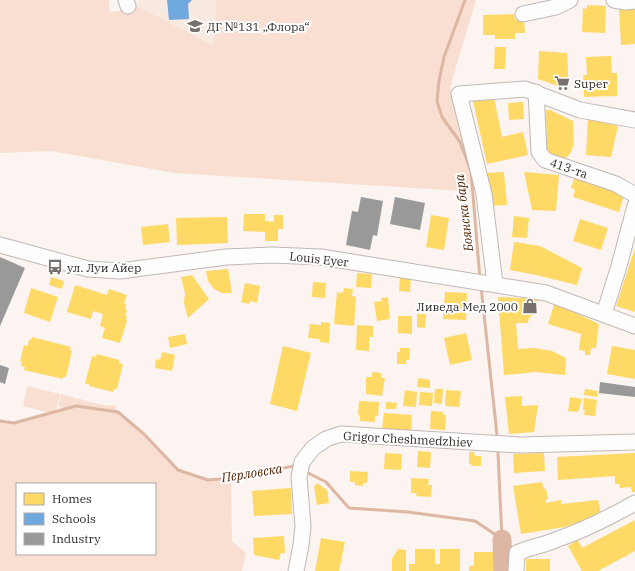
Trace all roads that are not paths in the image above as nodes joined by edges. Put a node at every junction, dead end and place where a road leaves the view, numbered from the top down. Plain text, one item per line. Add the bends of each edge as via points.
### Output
1 (570, 0) edge
2 (614, 0) edge
3 (635, 2) edge
4 (523, 14) dead end
5 (536, 92) junction
6 (635, 120) edge
7 (635, 195) edge
8 (635, 206) edge
9 (0, 246) edge
10 (485, 283) junction
11 (604, 314) junction
12 (635, 326) edge
13 (635, 442) edge
14 (635, 503) edge
15 (296, 571) edge
16 (516, 571) edge

1 - 4 street via 556,7
2 - 3 street
5 - 6 street via 580,110
5 - 7 street, 413-та via 539,152 545,160 616,184
5 - 10 street via 525,89 458,94 484,194
8 - 11 street
9 - 10 street, Louis Eyer via 88,269 120,271 226,256 272,255 322,257
10 - 11 street, Louis Eyer via 546,293
11 - 12 street, Louis Eyer
13 - 15 street, Grigor Cheshmedzhiev via 520,445 341,434 326,439 302,462 299,477 303,526
14 - 16 street via 583,530 517,553

